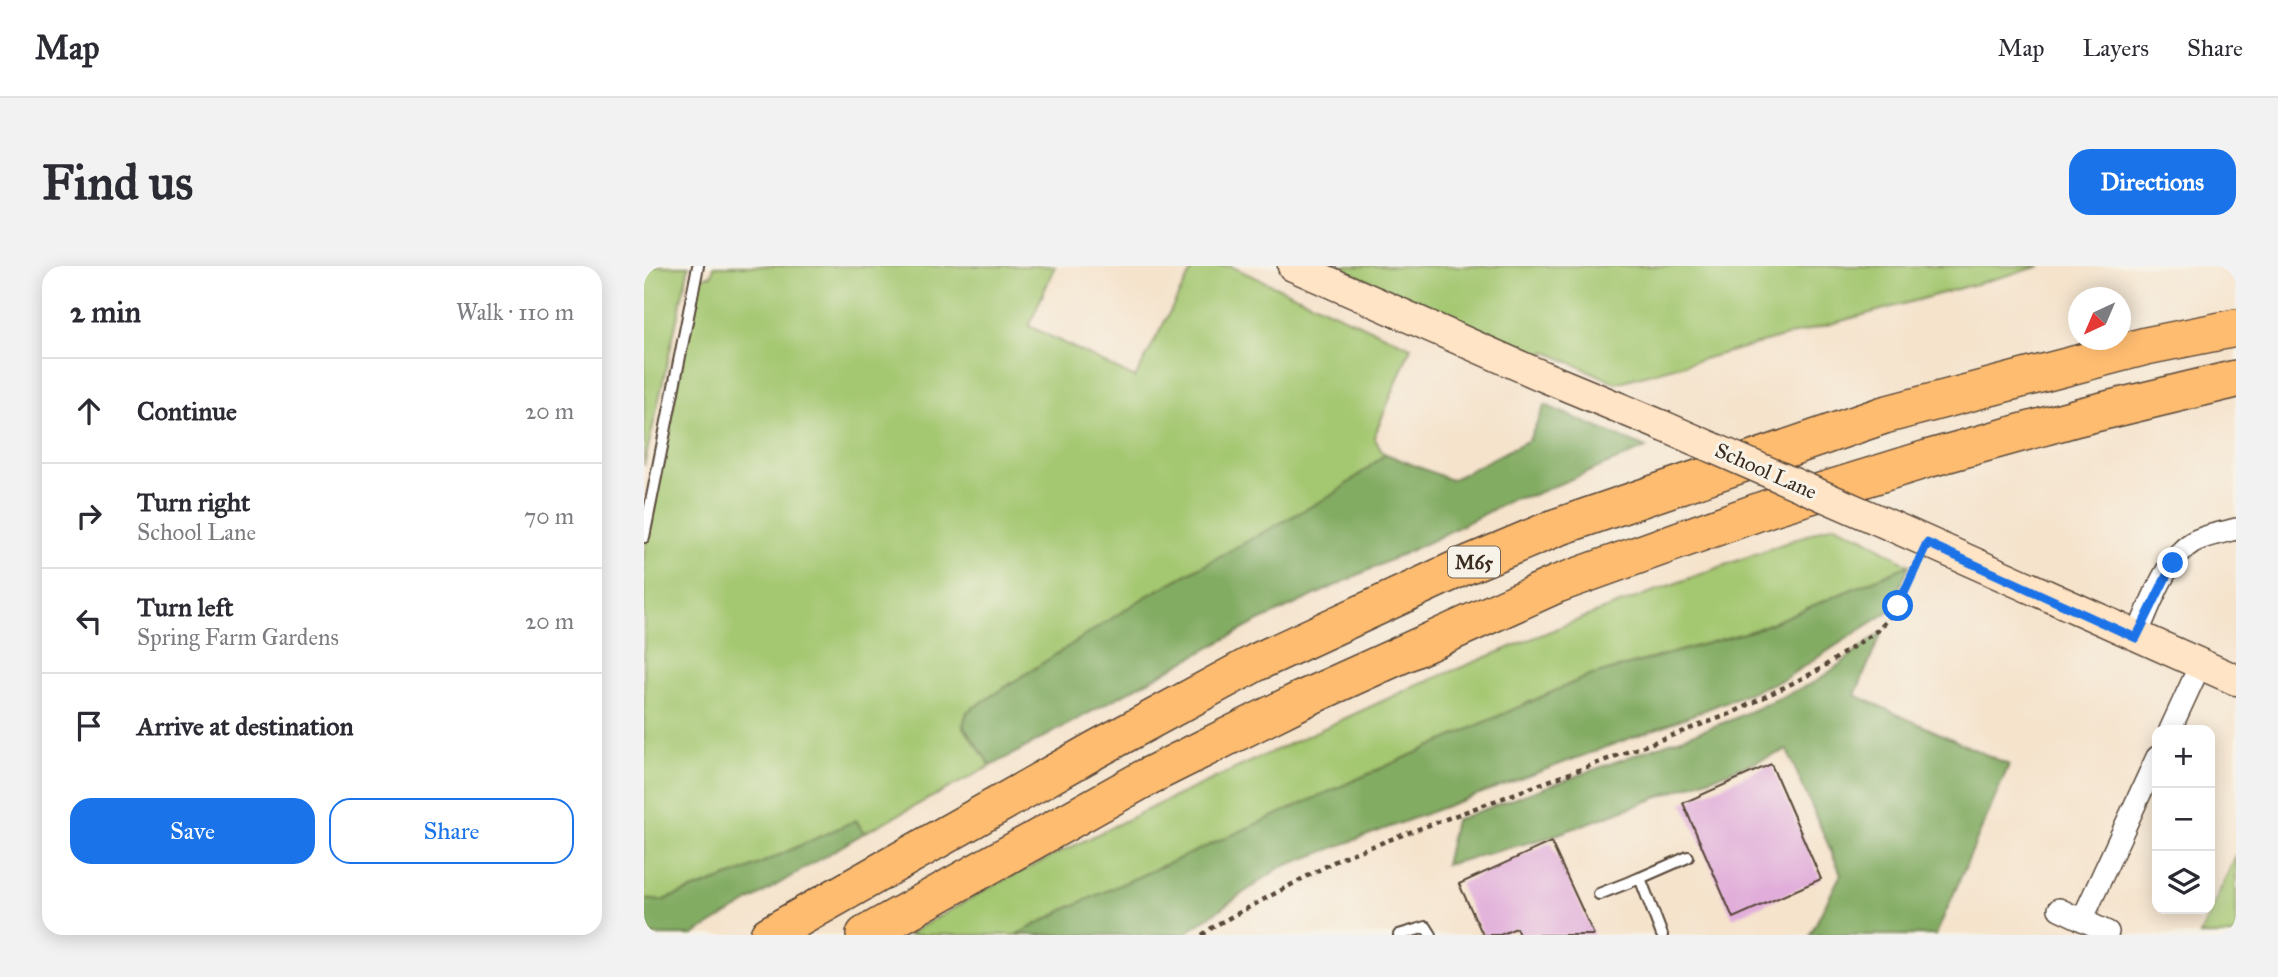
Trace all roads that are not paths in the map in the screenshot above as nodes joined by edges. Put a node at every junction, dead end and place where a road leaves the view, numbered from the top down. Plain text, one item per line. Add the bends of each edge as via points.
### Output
1 (698, 266) edge
2 (1293, 266) edge
3 (2236, 328) edge
4 (2236, 379) edge
5 (658, 466) junction
6 (644, 487) edge
7 (2236, 529) edge
8 (644, 537) edge
9 (2136, 638) junction
10 (2200, 665) junction
11 (2236, 680) edge
12 (2172, 725) edge
13 (2152, 768) edge
14 (1688, 857) dead end
15 (1640, 878) junction
16 (1599, 894) dead end
17 (2059, 909) dead end
18 (2082, 920) junction
19 (2108, 932) dead end
20 (769, 935) edge
21 (865, 935) edge
22 (1399, 935) edge
23 (1431, 935) edge
24 (1662, 935) edge

1 - 5 lane
2 - 9 main road, School Lane, bridge via 1894,527
3 - 20 highway, M65 via 2146,346 1884,415 1555,528 1257,662
4 - 21 highway, M65 via 2078,416 1927,459 1772,507 1557,584 1301,700 1171,765
5 - 6 lane
5 - 8 lane
7 - 9 street via 2201,539 2179,554
9 - 10 main road, School Lane
10 - 11 main road, School Lane
10 - 12 street
13 - 18 street
14 - 15 lane
15 - 16 lane
15 - 24 lane
17 - 18 street
18 - 19 street
22 - 23 lane via 1426,928

